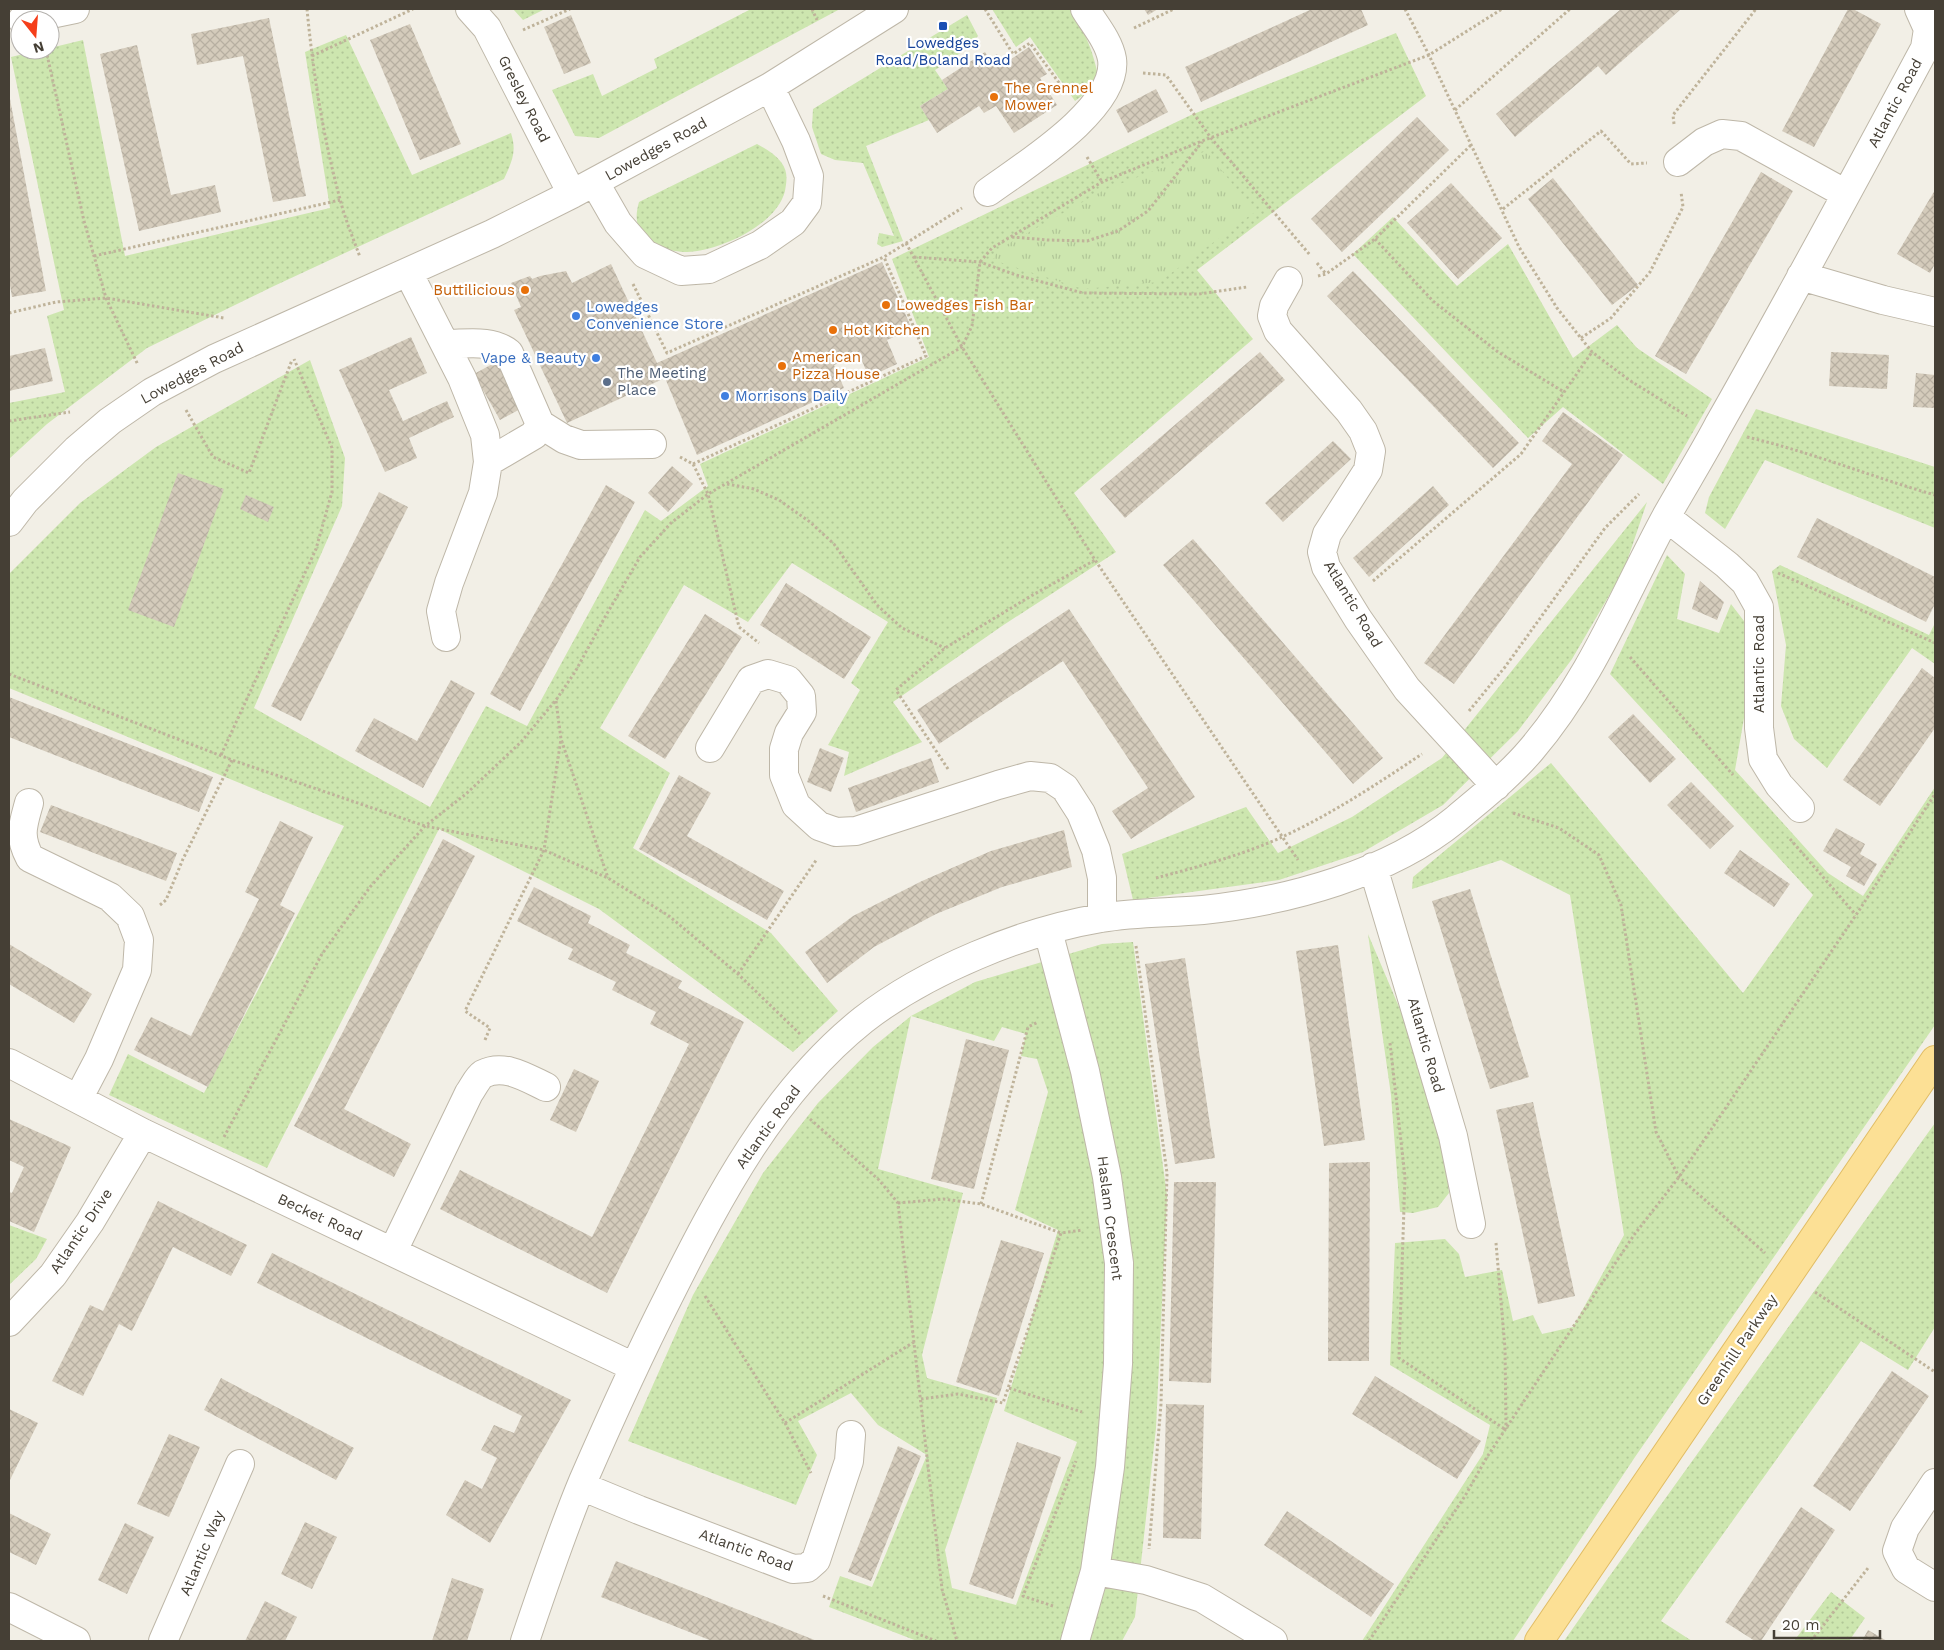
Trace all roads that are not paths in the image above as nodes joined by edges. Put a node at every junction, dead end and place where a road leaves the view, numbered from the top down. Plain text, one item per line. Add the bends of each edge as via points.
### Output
1 (75, 9) edge
2 (470, 9) edge
3 (894, 9) edge
4 (1085, 9) edge
5 (60, 12) edge
6 (1927, 21) edge
7 (770, 86) junction
8 (1678, 162) road end
9 (584, 188) junction
10 (988, 192) road end
11 (1846, 194) junction
12 (408, 272) junction
13 (1802, 276) junction
14 (1288, 281) road end
15 (1935, 312) edge
16 (446, 344) junction
17 (540, 424) junction
18 (652, 444) road end
19 (488, 462) junction
20 (1666, 517) junction
21 (9, 522) edge
22 (446, 637) dead end
23 (710, 748) dead end
24 (1487, 794) junction
25 (29, 802) dead end
26 (1800, 808) dead end
27 (1373, 867) junction
28 (1102, 918) junction
29 (1048, 931) junction
30 (1935, 1060) edge
31 (9, 1063) edge
32 (546, 1087) dead end
33 (78, 1099) junction
34 (143, 1133) junction
35 (1471, 1224) road end
36 (393, 1252) junction
37 (9, 1322) edge
38 (634, 1367) junction
39 (851, 1435) dead end
40 (240, 1464) dead end
41 (1935, 1483) edge
42 (581, 1486) junction
43 (1095, 1571) junction
44 (1935, 1587) edge
45 (9, 1607) edge
46 (1078, 1629) edge
47 (68, 1639) edge
48 (163, 1641) edge
49 (525, 1641) edge
50 (1273, 1641) edge
51 (1539, 1641) edge

1 - 5 street
2 - 9 street, Gresley Road via 487,28
3 - 7 street, Lowedges Road
4 - 10 street via 1112,60 1110,78 1102,95 1072,130
6 - 11 street, Atlantic Road via 1925,48
7 - 9 street, Lowedges Road
7 - 9 street, Gresley Road via 796,141 808,176 807,203 793,222 760,245 709,269 681,271 645,254
8 - 11 street via 1704,142 1722,134 1741,136
9 - 12 street, Lowedges Road
11 - 13 street, Atlantic Road
12 - 16 street
12 - 21 street, Lowedges Road via 214,359 161,387 110,420 76,450 25,501
13 - 15 street
13 - 20 street, Atlantic Road
14 - 24 street, Atlantic Road via 1274,306 1272,316 1278,331 1349,411 1363,432 1370,451 1368,470 1326,534 1322,552 1326,567 1407,689
16 - 17 street via 485,343 509,353
16 - 19 street via 485,435
17 - 18 street via 581,445
17 - 19 street via 534,435
19 - 22 street via 483,493 441,611
20 - 24 street, Atlantic Road via 1601,647 1565,706 1531,751
20 - 26 street, Atlantic Road via 1745,582 1759,607 1759,728 1763,759
23 - 28 street via 751,680 768,674 788,680 801,696 802,712 789,732 784,749 784,775 796,805 819,826 836,832 856,831 1030,776 1050,778 1065,788 1081,814 1096,850 1102,878
24 - 27 street, Atlantic Road via 1416,846
25 - 33 street via 21,831 30,858 110,897 130,916 139,940 137,970
27 - 28 street, Atlantic Road via 1318,888 1277,898 1209,909
27 - 35 street, Atlantic Road via 1453,1136
28 - 29 street, Atlantic Road
29 - 38 street, Atlantic Road via 981,953 922,981 864,1019 824,1056 786,1098 719,1198
29 - 43 street, Haslam Crescent via 1087,1081 1107,1176 1119,1263 1114,1422
30 - 51 main road, Greenhill Parkway
31 - 33 street, Becket Road
32 - 36 street via 519,1073 499,1070 482,1075 469,1093
33 - 34 street, Becket Road
34 - 36 street, Becket Road
34 - 37 street, Atlantic Drive via 90,1222 53,1275
36 - 38 street, Becket Road
38 - 42 street, Atlantic Road
39 - 42 street, Atlantic Road via 849,1461 816,1560 806,1568 793,1569
40 - 48 street, Atlantic Way
41 - 44 street via 1905,1528 1897,1551 1906,1569
42 - 49 street, Atlantic Road
43 - 46 street, Haslam Crescent
43 - 50 street via 1146,1580 1202,1598
45 - 47 street

